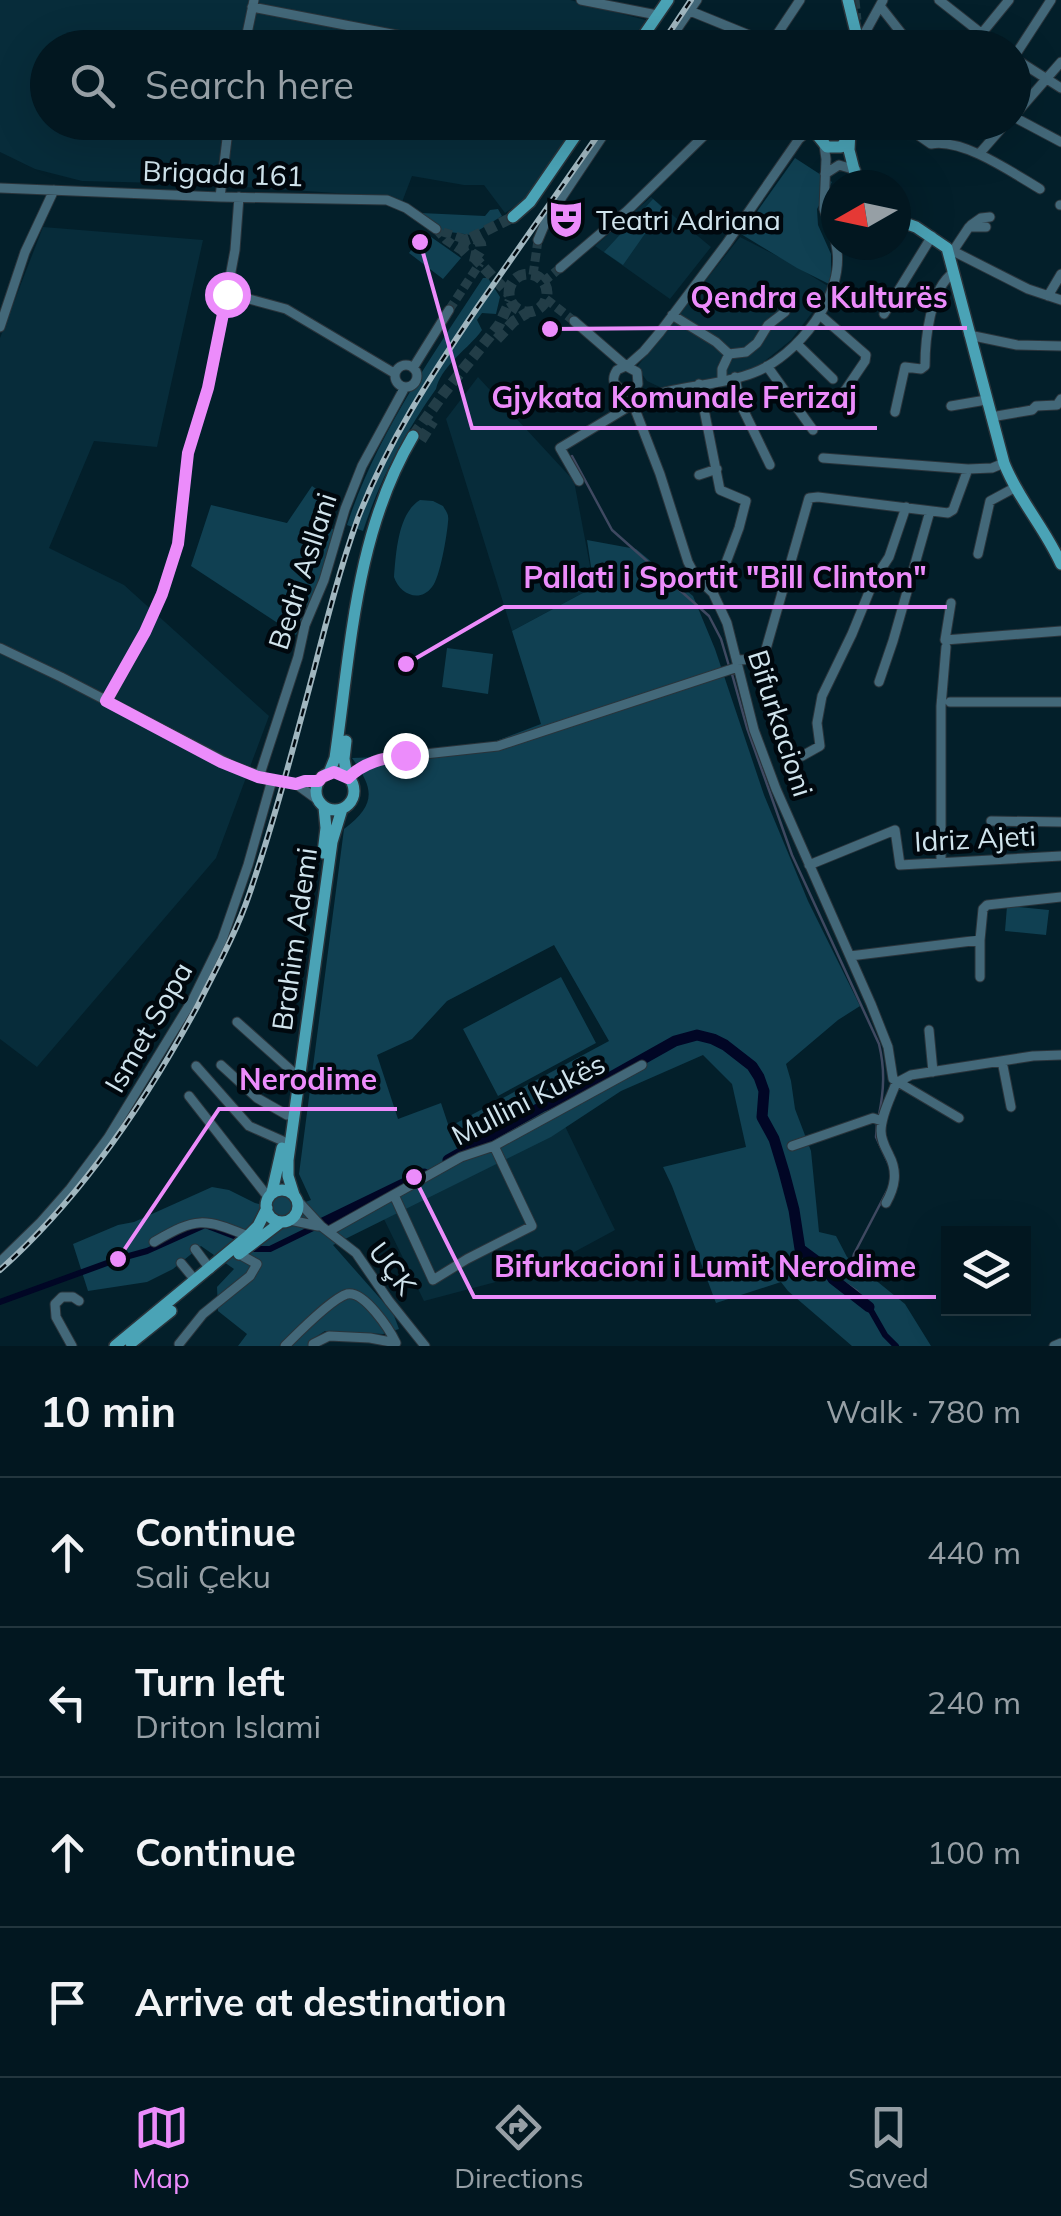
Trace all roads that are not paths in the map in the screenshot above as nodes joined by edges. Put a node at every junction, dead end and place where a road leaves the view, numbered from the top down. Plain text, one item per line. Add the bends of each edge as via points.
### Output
1 (581, 0) edge
2 (668, 0) edge
3 (697, 0) edge
4 (800, 0) edge
5 (848, 0) edge
6 (939, 0) edge
7 (1009, 0) edge
8 (1051, 0) edge
9 (253, 3) edge
10 (881, 3) edge
11 (690, 11) junction
12 (657, 15) junction
13 (248, 30) edge
14 (380, 30) edge
15 (647, 30) edge
16 (677, 30) edge
17 (733, 30) edge
18 (780, 30) edge
19 (856, 30) edge
20 (867, 30) edge
21 (900, 30) edge
22 (978, 30) edge
23 (984, 30) edge
24 (1031, 31) edge
25 (1061, 62) edge
26 (1031, 68) edge
27 (1048, 79) junction
28 (1061, 88) edge
29 (1031, 98) edge
30 (1031, 125) edge
31 (227, 140) edge
32 (572, 140) edge
33 (600, 140) edge
34 (700, 140) edge
35 (798, 140) edge
36 (824, 140) edge
37 (846, 140) edge
38 (850, 140) edge
39 (925, 140) edge
40 (991, 140) edge
41 (940, 142) joint
42 (1061, 142) edge
43 (794, 145) junction
44 (830, 146) junction
45 (979, 154) junction
46 (850, 156) junction
47 (826, 170) joint
48 (856, 170) joint
49 (0, 188) edge
50 (1040, 189) dead end
51 (54, 190) junction
52 (220, 197) junction
53 (239, 197) junction
54 (513, 217) tunnel mouth
55 (988, 222) dead end
56 (911, 225) edge
57 (436, 230) tunnel mouth
58 (932, 236) junction
59 (538, 240) tunnel mouth
60 (950, 250) junction
61 (838, 260) edge
62 (560, 268) tunnel mouth
63 (953, 273) junction
64 (1061, 274) edge
65 (227, 294) junction
66 (1048, 296) junction
67 (1061, 300) edge
68 (449, 310) tunnel mouth
69 (785, 312) dead end
70 (884, 314) dead end
71 (672, 315) junction
72 (820, 315) junction
73 (574, 321) tunnel mouth
74 (0, 327) edge
75 (969, 335) junction
76 (796, 344) junction
77 (1061, 346) edge
78 (729, 354) junction
79 (767, 366) junction
80 (413, 368) junction
81 (627, 369) junction
82 (394, 373) junction
83 (734, 378) junction
84 (833, 379) dead end
85 (722, 380) junction
86 (699, 384) junction
87 (405, 387) junction
88 (632, 388) junction
89 (657, 393) junction
90 (842, 395) dead end
91 (1061, 399) edge
92 (986, 400) junction
93 (633, 404) junction
94 (951, 406) dead end
95 (894, 412) dead end
96 (991, 417) junction
97 (814, 430) dead end
98 (823, 458) dead end
99 (1004, 462) junction
100 (770, 465) dead end
101 (718, 469) junction
102 (968, 470) junction
103 (699, 475) dead end
104 (579, 482) dead end
105 (1016, 487) junction
106 (906, 507) junction
107 (930, 511) junction
108 (978, 554) dead end
109 (1061, 564) edge
110 (721, 576) dead end
111 (951, 603) dead end
112 (1061, 631) edge
113 (946, 646) dead end
114 (0, 648) edge
115 (734, 666) junction
116 (879, 682) dead end
117 (106, 701) junction
118 (950, 702) dead end
119 (1061, 702) edge
120 (802, 756) dead end
121 (258, 777) junction
122 (324, 777) junction
123 (347, 777) junction
124 (272, 780) junction
125 (296, 784) junction
126 (321, 804) junction
127 (342, 809) junction
128 (991, 821) dead end
129 (1061, 822) edge
130 (1061, 856) edge
131 (942, 861) junction
132 (809, 865) junction
133 (1061, 897) edge
134 (980, 940) junction
135 (850, 956) junction
136 (980, 977) dead end
137 (237, 1022) dead end
138 (929, 1030) dead end
139 (1061, 1055) edge
140 (1002, 1061) junction
141 (221, 1065) dead end
142 (642, 1065) dead end
143 (196, 1066) dead end
144 (293, 1072) junction
145 (933, 1072) junction
146 (896, 1083) junction
147 (190, 1096) dead end
148 (1011, 1107) dead end
149 (287, 1115) junction
150 (959, 1118) dead end
151 (879, 1120) junction
152 (283, 1142) junction
153 (494, 1146) junction
154 (792, 1146) dead end
155 (394, 1196) junction
156 (296, 1198) junction
157 (269, 1199) junction
158 (886, 1203) dead end
159 (286, 1221) junction
160 (325, 1228) junction
161 (248, 1236) junction
162 (154, 1242) dead end
163 (195, 1250) dead end
164 (239, 1254) junction
165 (0, 1262) edge
166 (181, 1262) dead end
167 (210, 1268) junction
168 (195, 1280) junction
169 (79, 1300) dead end
170 (1061, 1343) edge
171 (180, 1344) edge
172 (427, 1345) edge
173 (72, 1346) edge
174 (115, 1346) edge
175 (128, 1346) edge
176 (285, 1346) edge
177 (313, 1346) edge
178 (1054, 1346) edge

1 - 12 street
2 - 12 main road
3 - 11 street
4 - 18 street
5 - 19 main road
6 - 22 street
7 - 23 street
8 - 24 street
9 - 13 street
9 - 14 street
10 - 20 street
10 - 21 street
11 - 16 street
11 - 17 street
12 - 15 main road
25 - 27 street
26 - 27 street
27 - 28 street
27 - 29 street
30 - 42 street
31 - 52 street
32 - 54 main road
33 - 59 street
34 - 62 street
35 - 43 street
36 - 44 main road
37 - 44 main road
38 - 46 main road
39 - 41 street
40 - 45 street
41 - 45 street
43 - 44 street
43 - 71 street
44 - 46 main road
44 - 47 street
45 - 50 street
46 - 48 main road
47 - 48 street
49 - 51 street, Brigada 161
51 - 52 street, Brigada 161
51 - 74 street
52 - 53 street, Brigada 161
53 - 57 street, Brigada 161 via 387,200
53 - 65 street
55 - 60 street via 982,218 969,227
56 - 58 main road
58 - 60 main road
58 - 70 street
60 - 63 main road
60 - 66 street
61 - 72 street
63 - 75 main road
63 - 95 street via 933,307 925,366 905,367
64 - 66 street
65 - 82 street via 286,309
65 - 117 street via 188,453 178,544 151,619
66 - 67 street
68 - 80 street
69 - 78 street via 746,352
71 - 78 street
71 - 81 street
72 - 76 street
72 - 90 street via 866,356
73 - 81 street
75 - 77 street
75 - 92 main road
76 - 79 street
76 - 84 street
78 - 85 street
79 - 83 street
79 - 97 street
80 - 82 street via 402,365
80 - 87 street via 415,382
81 - 88 street
81 - 88 street via 614,375 614,384
82 - 87 street
83 - 85 street
83 - 100 street
85 - 86 street
86 - 89 street
86 - 101 street
87 - 121 street, Bedri Asllani via 345,510
88 - 89 street
88 - 93 street, Bifurkacioni
89 - 93 street
91 - 96 street
92 - 94 street
92 - 96 main road
93 - 104 street via 560,448
93 - 115 street, Bifurkacioni via 688,562 714,593 727,623
96 - 99 main road
98 - 102 street
99 - 102 street
99 - 105 main road
101 - 103 street
101 - 110 street via 720,490 746,500
102 - 107 street via 954,510
105 - 108 street via 990,501
105 - 109 main road
106 - 107 street
106 - 115 street via 809,498 764,656
106 - 120 street via 822,696 820,746
107 - 116 street
111 - 112 street via 946,640
113 - 131 street
114 - 117 street
115 - 123 street via 498,746 380,759
115 - 132 street, Bifurkacioni
117 - 121 street
118 - 119 street
121 - 124 street
122 - 123 main road
122 - 123 main road, Brahim Ademi via 335,758 364,558 381,501 417,438 372,556 344,752
122 - 125 street
122 - 126 main road, Brahim Ademi via 316,792
123 - 127 main road, Brahim Ademi via 354,794
124 - 125 street
124 - 165 street, Ismet Sopa via 222,940 192,999 108,1138
125 - 126 street
126 - 127 main road, Brahim Ademi
126 - 144 main road, Brahim Ademi via 326,828
127 - 156 main road, Brahim Ademi via 288,1160
128 - 129 street
130 - 131 street, Idriz Ajeti
131 - 132 street, Idriz Ajeti via 900,865 895,830
132 - 135 street, Bifurkacioni
133 - 134 street via 987,905
134 - 135 street
134 - 136 street
135 - 146 street, Bifurkacioni
137 - 144 street, Brahim Ademi
138 - 145 street
139 - 140 street
140 - 145 street
140 - 148 street
141 - 149 street
142 - 153 street, Mullini Kukës
143 - 152 street via 249,1126
144 - 149 main road, Brahim Ademi
145 - 146 street
146 - 150 street
146 - 151 street
147 - 157 street
149 - 152 main road, Brahim Ademi
151 - 154 street
151 - 158 street via 895,1177
152 - 157 main road, Brahim Ademi
153 - 155 street, Mullini Kukës
153 - 155 street via 532,1226 432,1280
155 - 160 street, Mullini Kukës
156 - 157 main road via 284,1190
156 - 159 main road, Brahim Ademi via 297,1212
156 - 160 street, UÇK
157 - 159 main road via 270,1216
157 - 161 main road, Brahim Ademi
159 - 160 street
159 - 164 main road, Brahim Ademi
160 - 172 street, UÇK via 356,1254
161 - 162 street via 208,1222 189,1223
161 - 167 main road, Brahim Ademi
163 - 167 street
164 - 171 street via 257,1264 250,1276 202,1314
164 - 175 main road, Brahim Ademi
166 - 168 street
167 - 168 main road, Brahim Ademi
168 - 174 main road, Brahim Ademi
169 - 173 street via 62,1296 55,1304
170 - 178 street
176 - 177 street via 348,1294 376,1312 396,1343 329,1336

